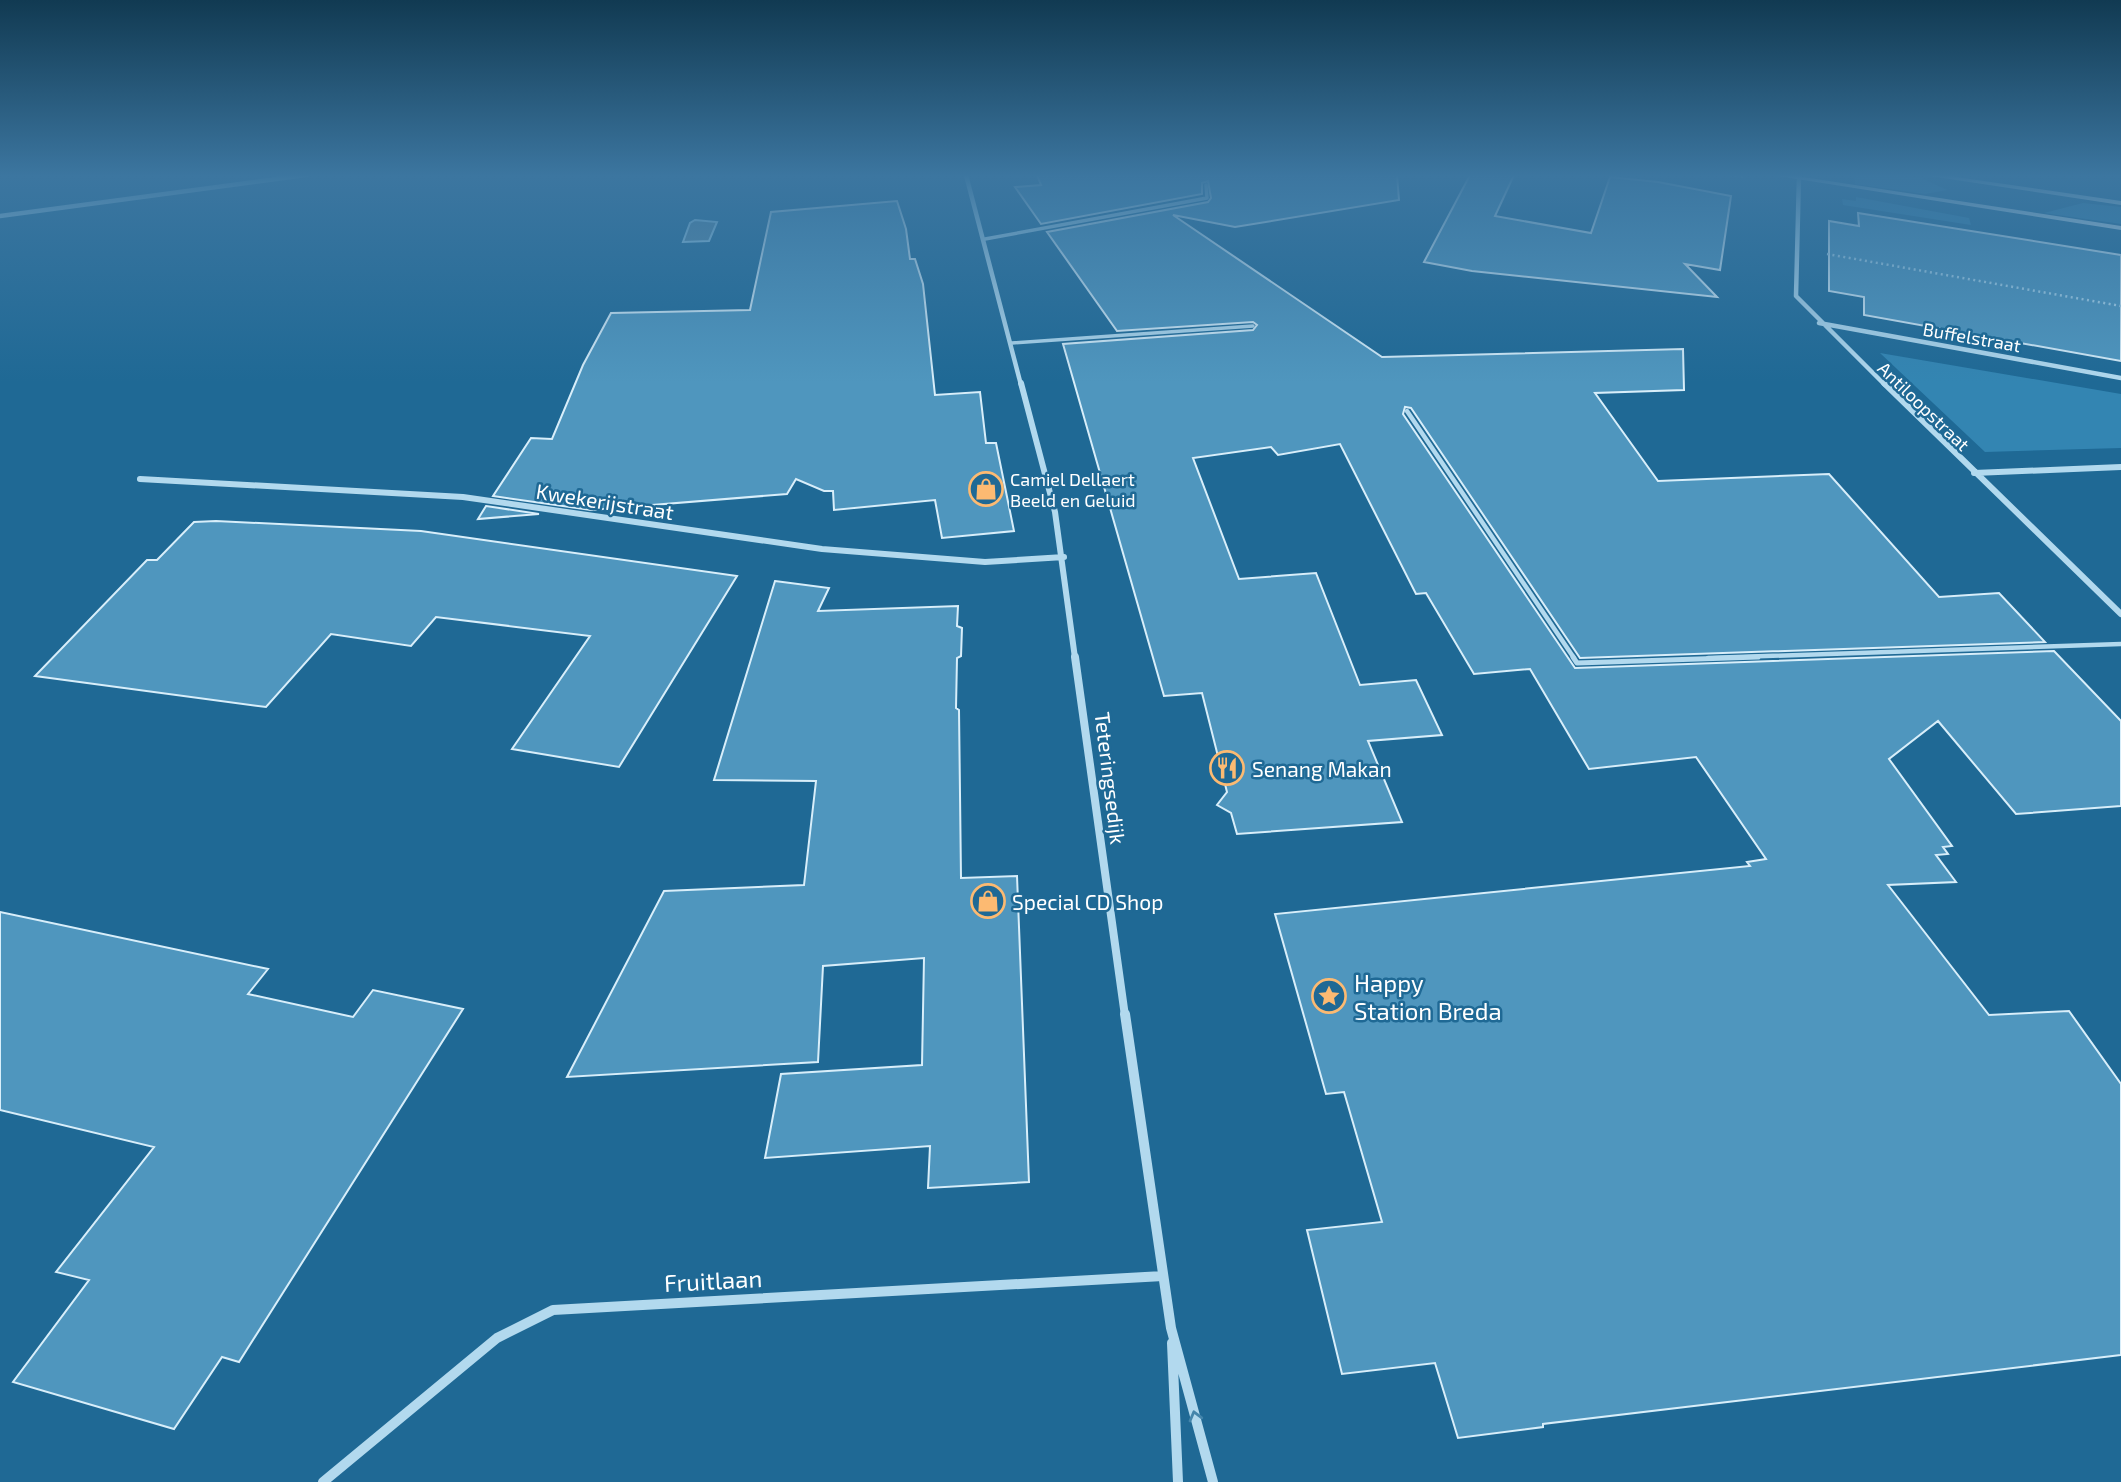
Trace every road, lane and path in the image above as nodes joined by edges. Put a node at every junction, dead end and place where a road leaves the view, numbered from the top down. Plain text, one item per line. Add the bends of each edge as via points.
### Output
1 (986, 244) edge
2 (1799, 244) edge
3 (1799, 249) junction
4 (2121, 306) edge
5 (1818, 323) junction
6 (1253, 326) dead end
7 (1012, 343) junction
8 (2121, 378) edge
9 (1407, 411) dead end
10 (2121, 467) edge
11 (1974, 472) junction
12 (140, 479) dead end
13 (1064, 557) junction
14 (2117, 607) edge
15 (2121, 614) edge
16 (2121, 645) edge
17 (1163, 1276) junction
18 (1171, 1328) junction
19 (323, 1482) edge
20 (1178, 1482) edge
21 (1213, 1482) edge

1 - 7 street, Teteringsedijk
2 - 3 street, Antiloopstraat
3 - 4 path
3 - 5 street, Antiloopstraat via 1796,296
5 - 8 street, Buffelstraat
5 - 11 street, Antiloopstraat
6 - 7 lane
7 - 13 street, Teteringsedijk
9 - 16 lane via 1577,663
10 - 11 street
11 - 14 street, Antiloopstraat
12 - 13 street, Kwekerijstraat via 463,497 822,550 985,562
13 - 17 street, Teteringsedijk
14 - 15 street, Antiloopstraat
17 - 18 street, Teteringsedijk
17 - 19 street, Fruitlaan via 553,1310 497,1338
18 - 20 street, Teteringsedijk
21 -> 18 street, Teteringsedijk

